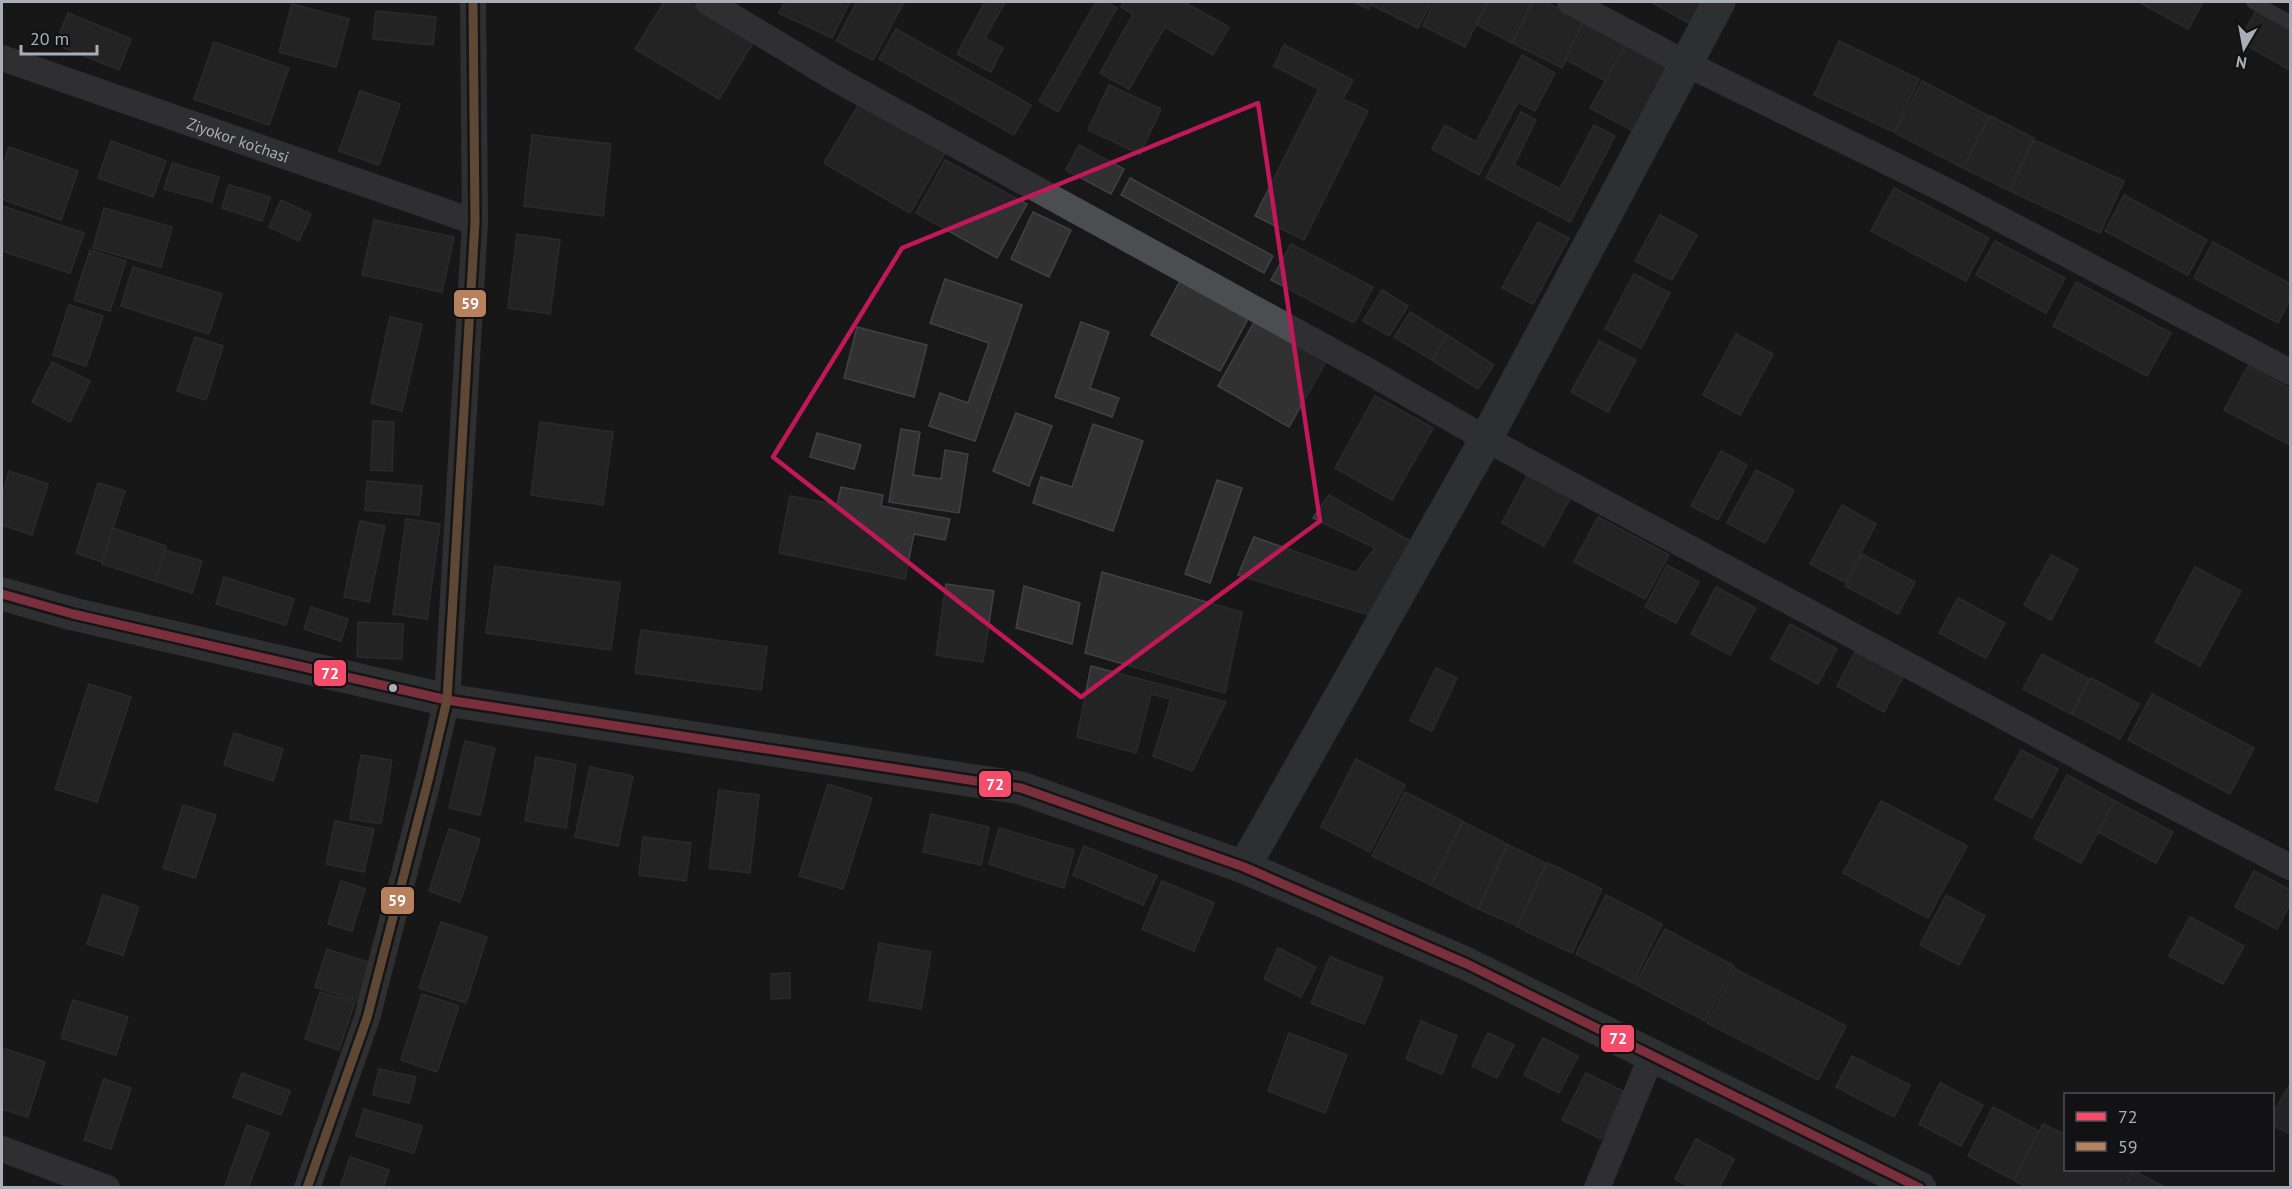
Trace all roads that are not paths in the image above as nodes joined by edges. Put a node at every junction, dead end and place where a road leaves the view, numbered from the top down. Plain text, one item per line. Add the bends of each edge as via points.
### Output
1 (473, 2) edge
2 (708, 2) edge
3 (1570, 2) edge
4 (1719, 2) edge
5 (2253, 2) edge
6 (2290, 22) edge
7 (2, 58) edge
8 (1687, 64) junction
9 (475, 222) junction
10 (2290, 372) edge
11 (1486, 439) junction
12 (2, 594) edge
13 (447, 700) junction
14 (1244, 867) junction
15 (2290, 867) edge
16 (1652, 1056) junction
17 (2, 1149) edge
18 (107, 1188) edge
19 (307, 1188) edge
20 (1598, 1188) edge
21 (1920, 1188) edge

1 - 9 street
2 - 11 street via 838,80
3 - 8 street
4 - 8 main road
5 - 6 lane
7 - 9 street, Ziyokor ko'chasi
8 - 10 street via 1949,192
8 - 11 main road
9 - 13 street
11 - 14 main road
11 - 15 street
12 - 13 main road via 73,614
13 - 14 main road via 1021,788
13 - 19 street via 367,1018
14 - 16 main road via 1467,964
16 - 20 street
16 - 21 main road
17 - 18 street

